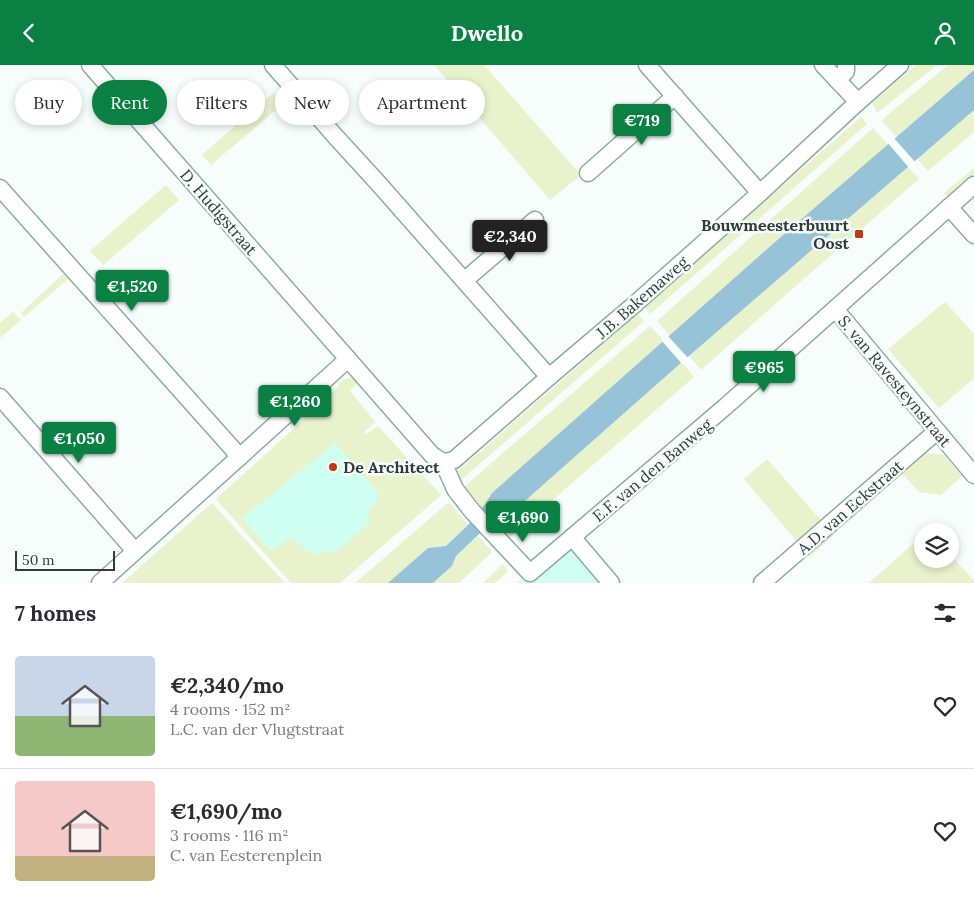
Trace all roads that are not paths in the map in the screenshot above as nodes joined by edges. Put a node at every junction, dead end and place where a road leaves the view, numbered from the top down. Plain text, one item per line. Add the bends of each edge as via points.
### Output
1 (90, 65) edge
2 (274, 65) edge
3 (647, 65) edge
4 (823, 65) edge
5 (846, 65) edge
6 (900, 65) edge
7 (837, 80) junction
8 (675, 97) junction
9 (858, 102) junction
10 (588, 173) dead end
11 (974, 185) edge
12 (0, 188) edge
13 (760, 193) junction
14 (949, 207) junction
15 (536, 220) dead end
16 (974, 235) edge
17 (465, 280) junction
18 (836, 309) junction
19 (348, 359) junction
20 (549, 377) junction
21 (0, 397) edge
22 (937, 431) junction
23 (240, 457) junction
24 (443, 462) junction
25 (974, 475) edge
26 (572, 537) junction
27 (135, 551) junction
28 (100, 583) edge
29 (611, 583) edge
30 (762, 583) edge

1 - 19 street, D. Hudigstraat
2 - 17 street
3 - 8 street
4 - 7 street
5 - 7 street via 846,71
6 - 9 street, J.B. Bakemaweg
7 - 9 street
8 - 10 street
8 - 13 street
9 - 13 street, J.B. Bakemaweg
11 - 14 street, E.F. van den Banweg
12 - 23 street
13 - 20 street, J.B. Bakemaweg
14 - 16 street
14 - 18 street, E.F. van den Banweg
15 - 17 street
17 - 20 street
18 - 22 street, S. van Ravesteynstraat
18 - 26 street, E.F. van den Banweg
19 - 23 street
19 - 24 street, D. Hudigstraat via 432,455
20 - 24 street, J.B. Bakemaweg via 454,460
21 - 27 street
22 - 25 street, S. van Ravesteynstraat
22 - 30 street, A.D. van Eckstraat
23 - 27 street
24 - 26 street, E.F. van den Banweg via 456,489 472,511 530,573
26 - 29 street
27 - 28 street

